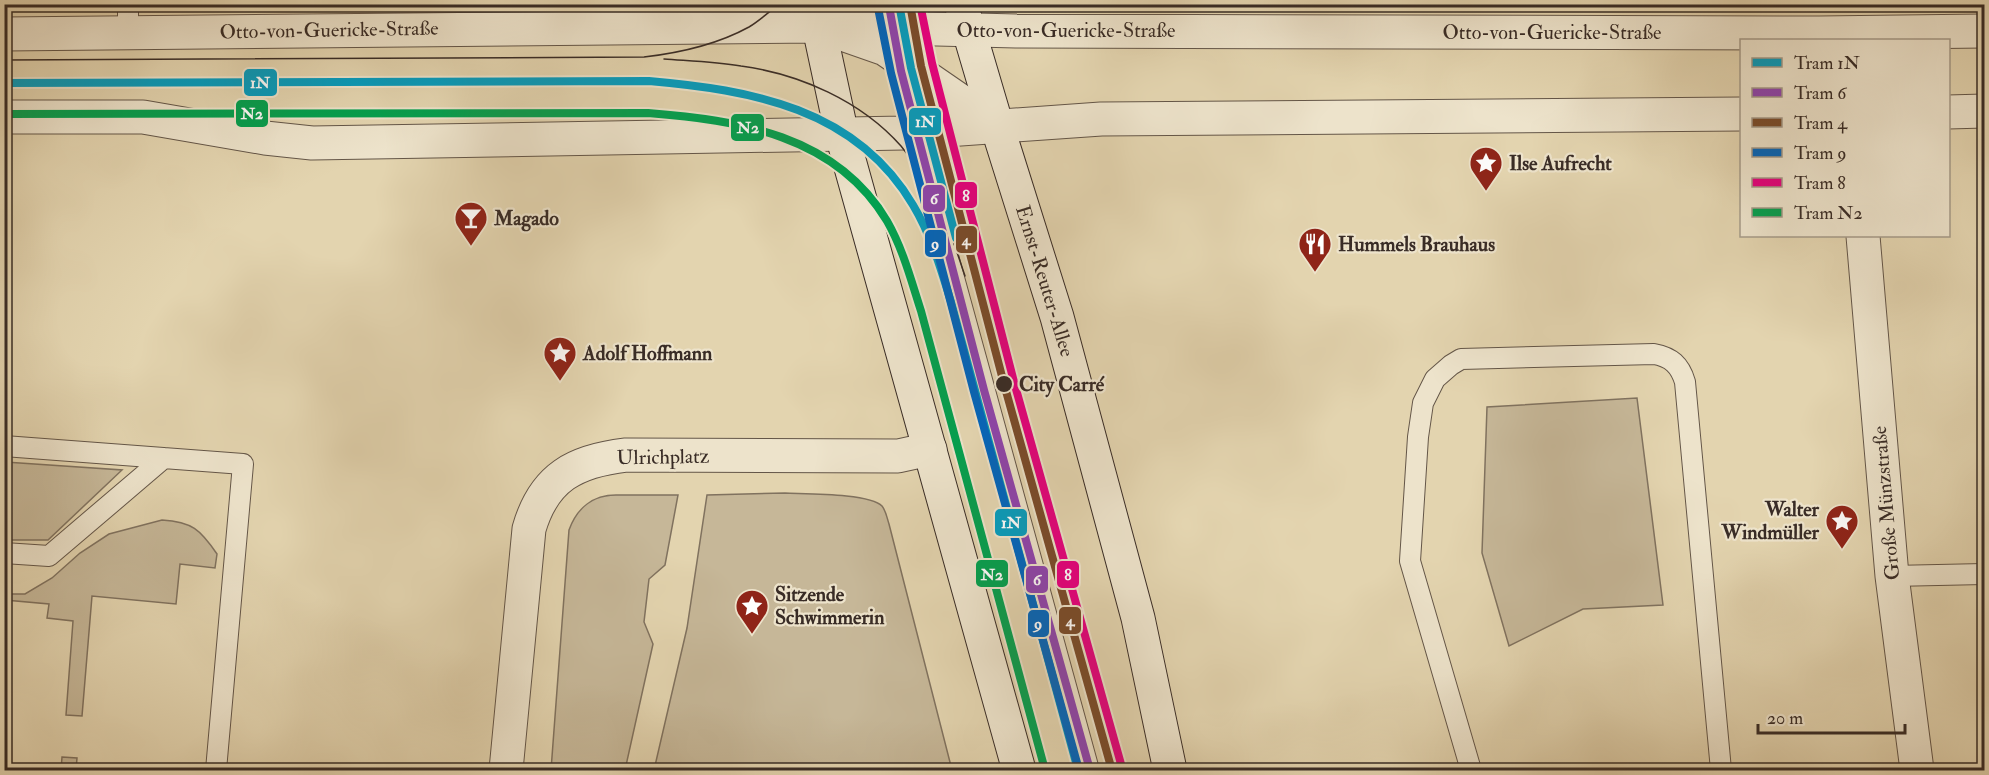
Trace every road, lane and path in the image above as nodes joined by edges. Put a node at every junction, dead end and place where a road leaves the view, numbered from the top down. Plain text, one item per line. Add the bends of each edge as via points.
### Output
1 (816, 15) edge
2 (964, 17) edge
3 (128, 19) edge
4 (891, 30) edge
5 (1984, 32) edge
6 (4, 34) edge
7 (1950, 111) edge
8 (1984, 111) edge
9 (1740, 114) edge
10 (4, 117) edge
11 (997, 126) junction
12 (914, 132) junction
13 (842, 135) junction
14 (1863, 237) edge
15 (4, 446) edge
16 (930, 449) junction
17 (164, 458) junction
18 (4, 553) edge
19 (1984, 574) edge
20 (1892, 576) junction
21 (216, 771) edge
22 (506, 771) edge
23 (1019, 771) edge
24 (1089, 771) edge
25 (1170, 771) edge
26 (1471, 771) edge
27 (1721, 771) edge
28 (1917, 771) edge

1 - 3 street, Otto-von-Guericke-Straße
1 - 4 street, Otto-von-Guericke-Straße
1 - 13 street
2 - 4 street, Otto-von-Guericke-Straße
2 - 5 street, Otto-von-Guericke-Straße via 1819,33
2 - 11 street, Ernst-Reuter-Allee
3 - 6 street, Otto-von-Guericke-Straße
4 - 11 street
4 - 12 lane
7 - 8 street
9 - 11 street via 1101,119
10 - 13 street via 142,117 312,143
11 - 12 street
11 - 25 street, Ernst-Reuter-Allee via 1057,317 1138,618
12 - 13 street
12 - 24 lane
13 - 16 street
14 - 20 street, Große Münzstraße
15 - 17 lane
16 - 22 street, Ulrichplatz via 898,456 626,455 595,460 558,479 539,502 529,529
16 - 23 street
17 - 18 lane via 49,556
17 - 21 lane via 243,464
19 - 20 lane
20 - 28 street, Große Münzstraße
26 - 27 lane via 1410,561 1418,437 1426,395 1441,373 1461,359 1654,354 1675,362 1685,382

